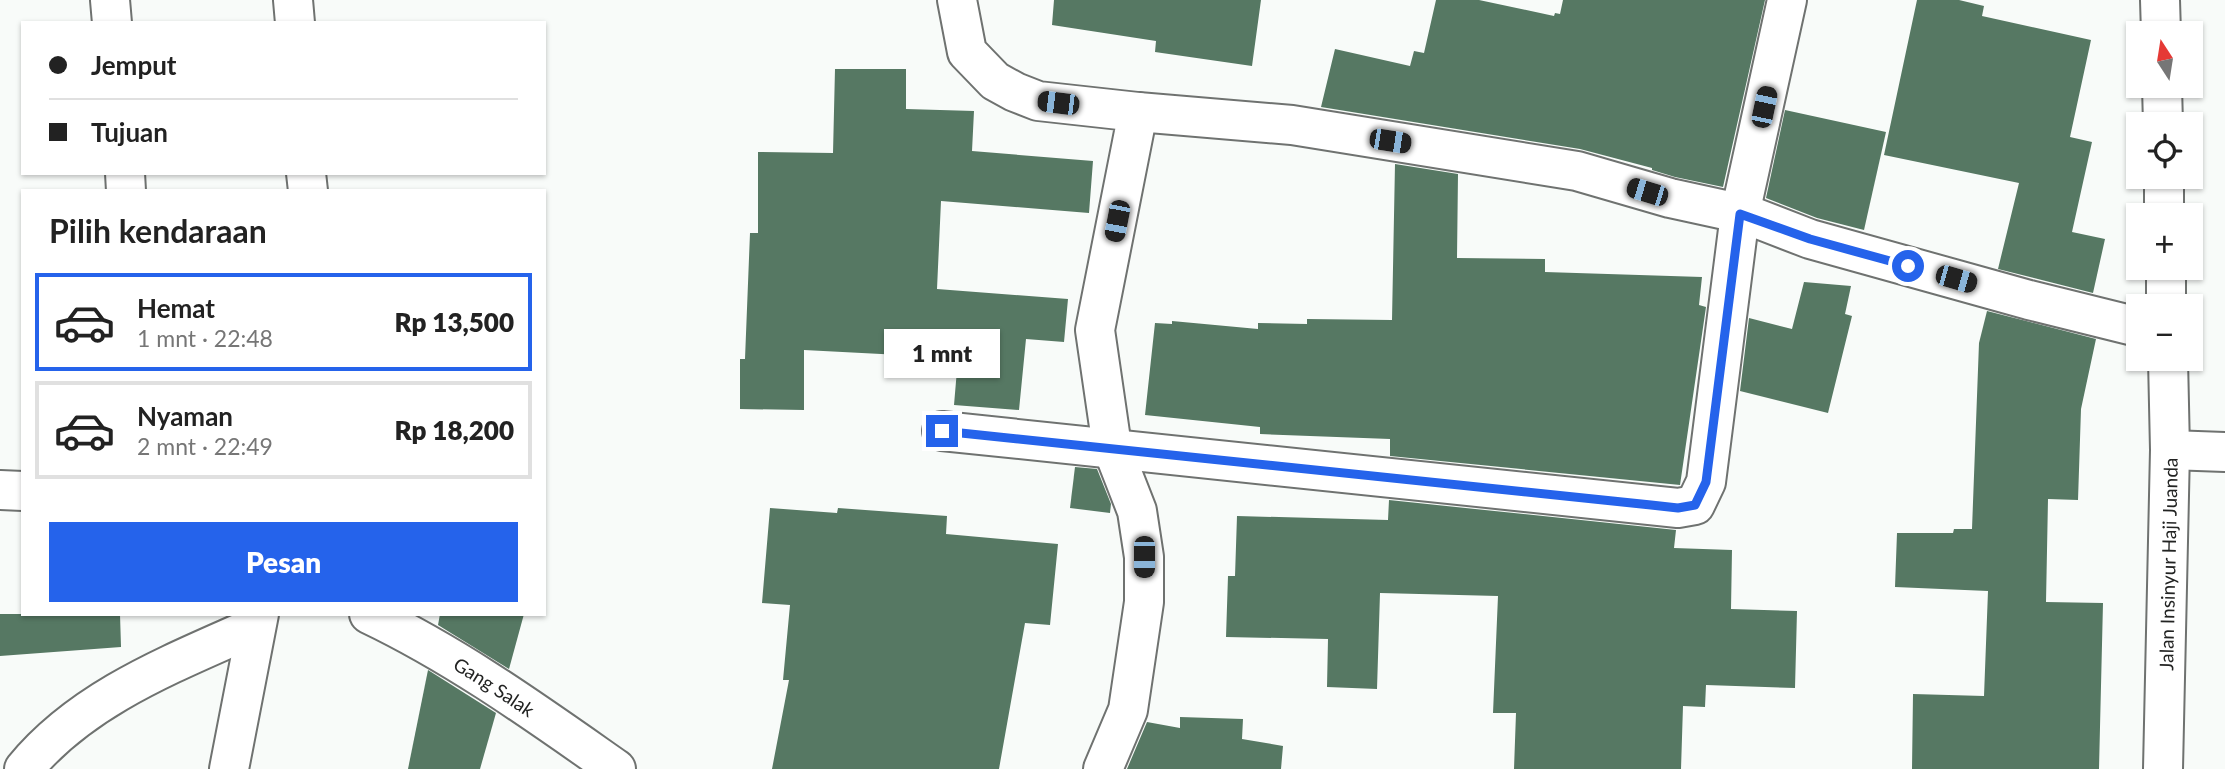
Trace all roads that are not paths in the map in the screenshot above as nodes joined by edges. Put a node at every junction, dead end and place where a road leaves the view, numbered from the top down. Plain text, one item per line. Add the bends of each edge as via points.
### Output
1 (110, 0) edge
2 (293, 0) edge
3 (957, 0) edge
4 (1787, 0) edge
5 (2160, 0) edge
6 (112, 21) edge
7 (295, 21) edge
8 (2161, 21) edge
9 (1138, 112) junction
10 (1740, 214) junction
11 (2126, 324) edge
12 (2168, 371) edge
13 (942, 431) dead end
14 (1112, 447) junction
15 (2170, 450) junction
16 (2225, 452) edge
17 (0, 491) edge
18 (21, 491) edge
19 (373, 616) edge
20 (258, 620) edge
21 (24, 769) edge
22 (229, 769) edge
23 (616, 769) edge
24 (1103, 769) edge
25 (2163, 769) edge

1 - 6 street
2 - 7 street
3 - 9 street via 967,52 995,81 1038,101
4 - 10 street
5 - 8 street
9 - 10 street via 1292,125 1577,171
9 - 14 street via 1095,330
10 - 11 street via 1810,239
10 - 14 street via 1706,482 1695,505 1678,508
12 - 15 street, Jalan Insinyur Haji Juanda
13 - 14 street
14 - 24 street via 1137,511 1144,602 1128,710
15 - 16 street
15 - 25 street, Jalan Insinyur Haji Juanda
17 - 18 street
19 - 23 street, Gang Salak via 463,664
20 - 21 street via 91,707
20 - 22 street

